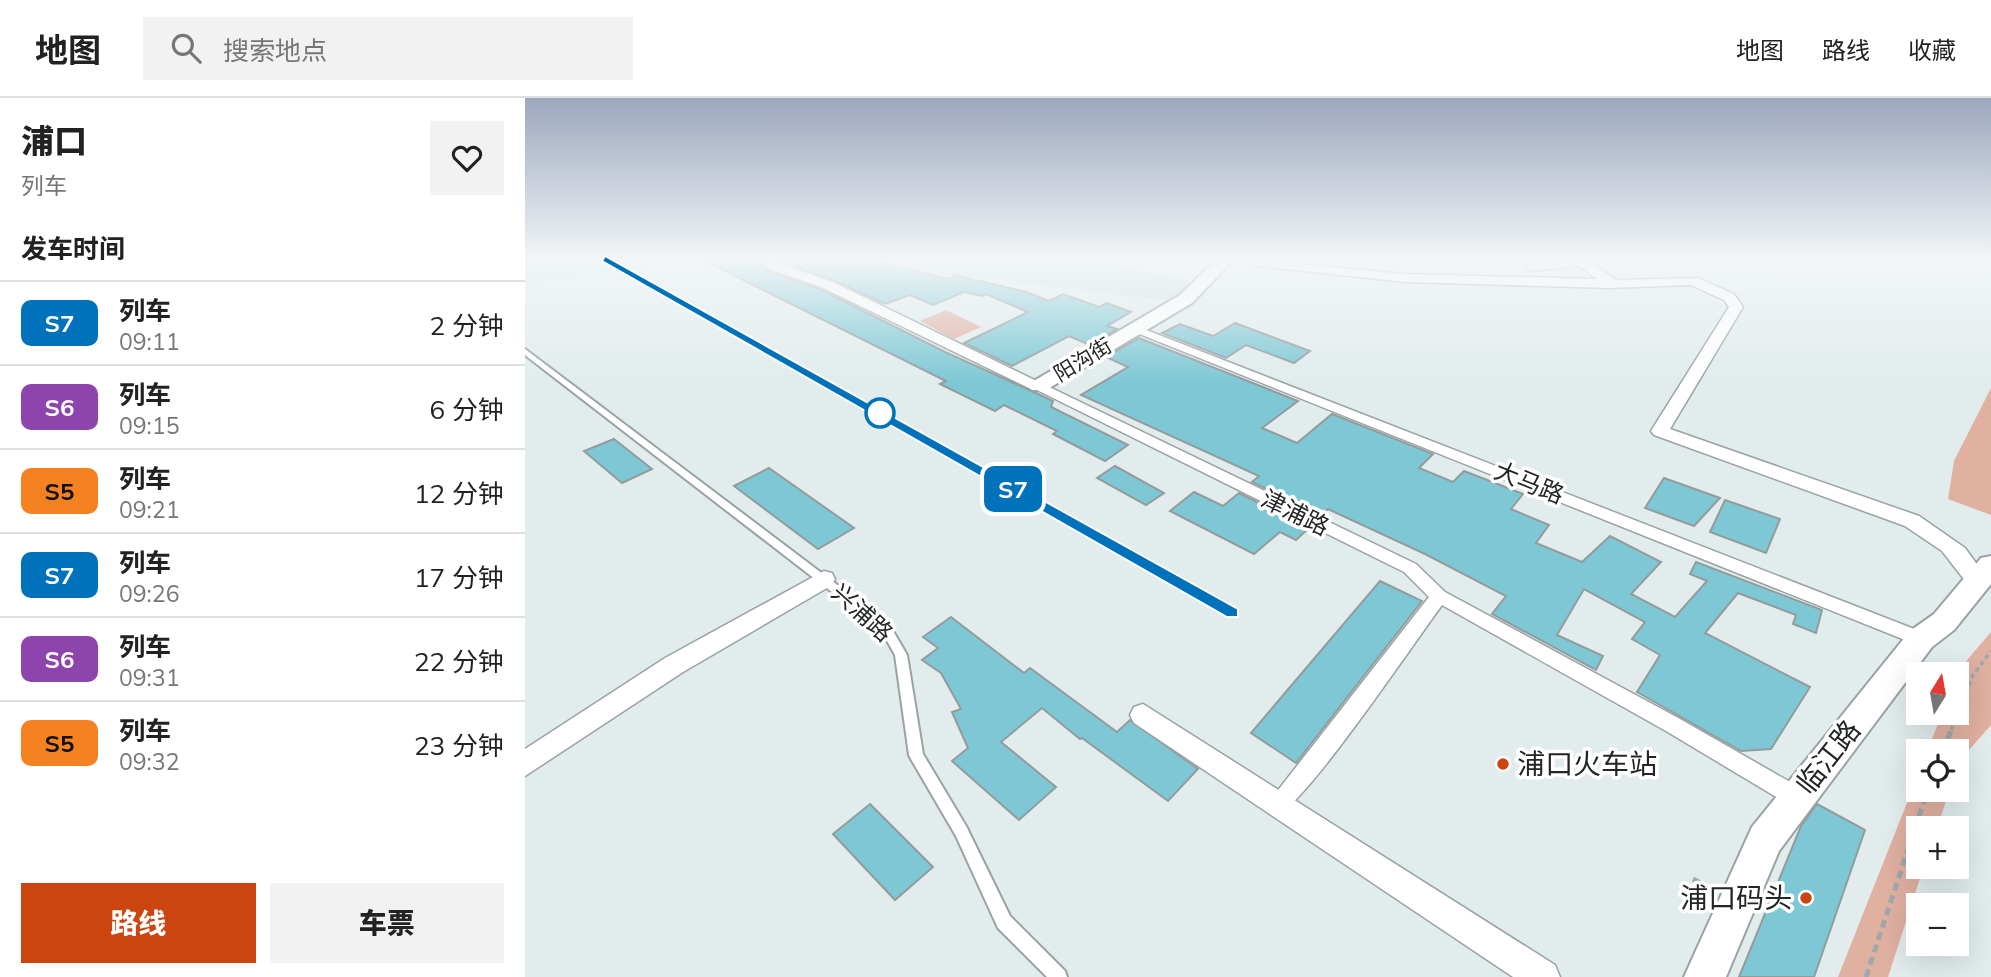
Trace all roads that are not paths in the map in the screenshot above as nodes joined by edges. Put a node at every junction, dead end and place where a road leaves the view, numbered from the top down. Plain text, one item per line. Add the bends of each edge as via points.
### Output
1 (859, 300) edge
2 (1184, 300) edge
3 (1732, 300) edge
4 (1136, 329) junction
5 (525, 351) edge
6 (1039, 386) junction
7 (1984, 573) edge
8 (824, 579) junction
9 (1439, 597) junction
10 (1921, 639) junction
11 (1143, 715) dead end
12 (525, 764) edge
13 (1796, 797) junction
14 (1279, 803) junction
15 (1059, 977) edge
16 (1543, 977) edge
17 (1705, 977) edge

1 - 6 street, 津浦路
2 - 4 street, 阳沟街
3 - 7 street via 1736,307 1660,431 1912,521 1939,536
4 - 6 street, 阳沟街
4 - 10 street, 大马路
5 - 8 lane, 兴浦路
6 - 9 street, 津浦路 via 1410,568
7 - 10 street, 临江路 via 1944,622
8 - 12 street via 674,666
8 - 15 lane, 兴浦路 via 885,628 899,646 916,755 961,831 1004,922
9 - 13 street, 津浦路
9 - 14 street
10 - 13 street, 临江路
11 - 14 street
13 - 17 street, 临江路 via 1765,839
14 - 16 street

